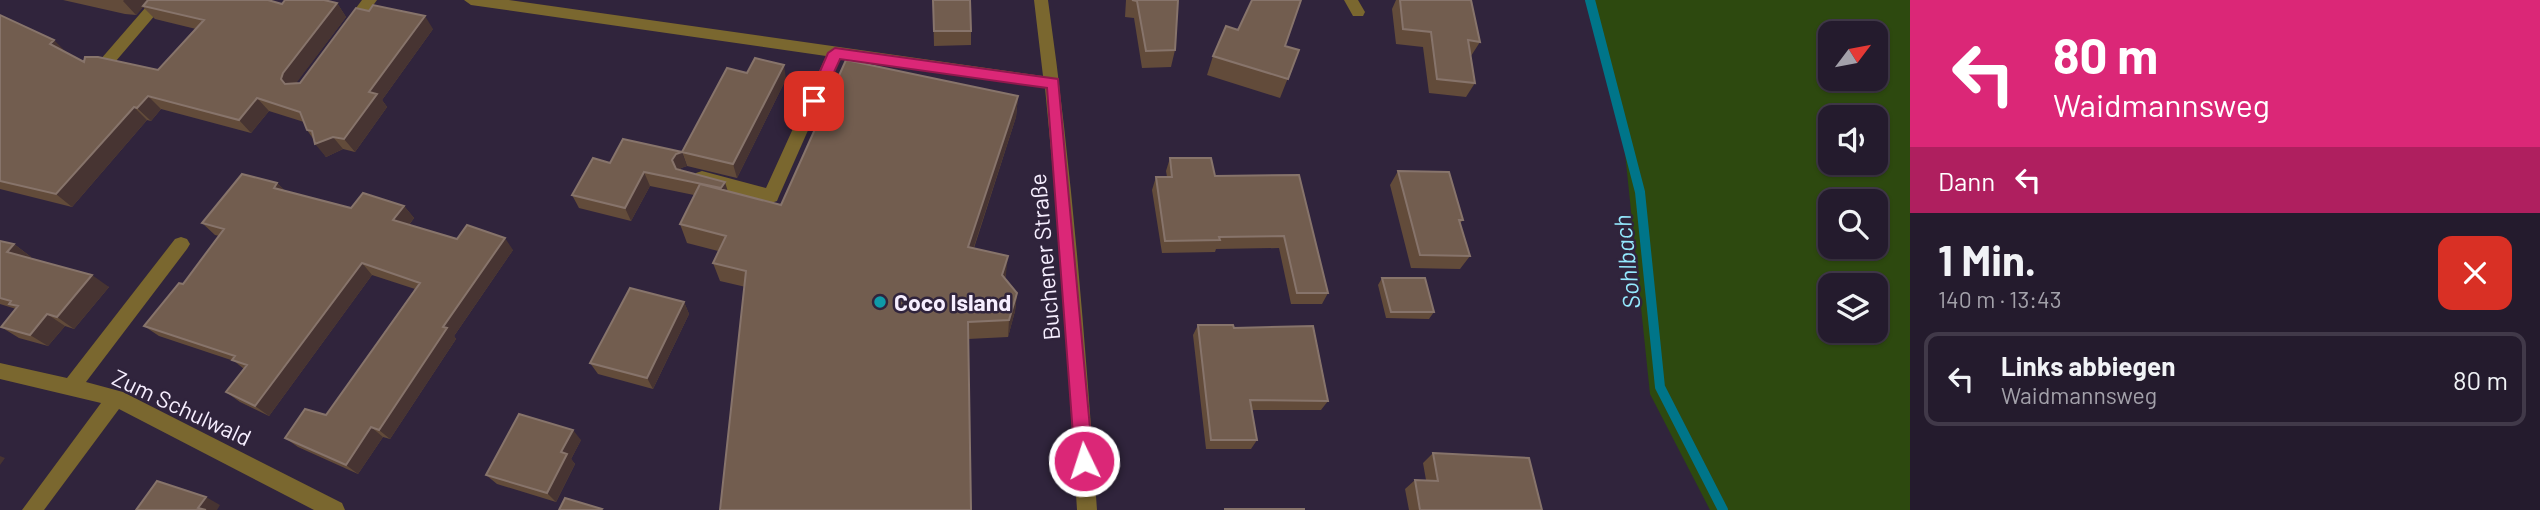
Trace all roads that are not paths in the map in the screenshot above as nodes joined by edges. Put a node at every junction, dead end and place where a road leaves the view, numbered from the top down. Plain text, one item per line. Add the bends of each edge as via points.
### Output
1 (161, 0) edge
2 (369, 0) edge
3 (471, 0) edge
4 (1041, 0) edge
5 (340, 40) edge
6 (835, 53) junction
7 (105, 64) edge
8 (1053, 83) junction
9 (688, 175) edge
10 (181, 244) dead end
11 (0, 371) edge
12 (71, 387) junction
13 (116, 398) junction
14 (32, 510) edge
15 (335, 510) edge
16 (1087, 510) edge

1 - 7 street
2 - 5 street
3 - 6 street
4 - 8 street, Buchener Straße
6 - 8 street
6 - 9 street via 771,196
8 - 16 street, Buchener Straße
10 - 12 street
11 - 12 street, Zum Schulwald
12 - 13 street, Zum Schulwald
13 - 14 street
13 - 15 street, Zum Schulwald

